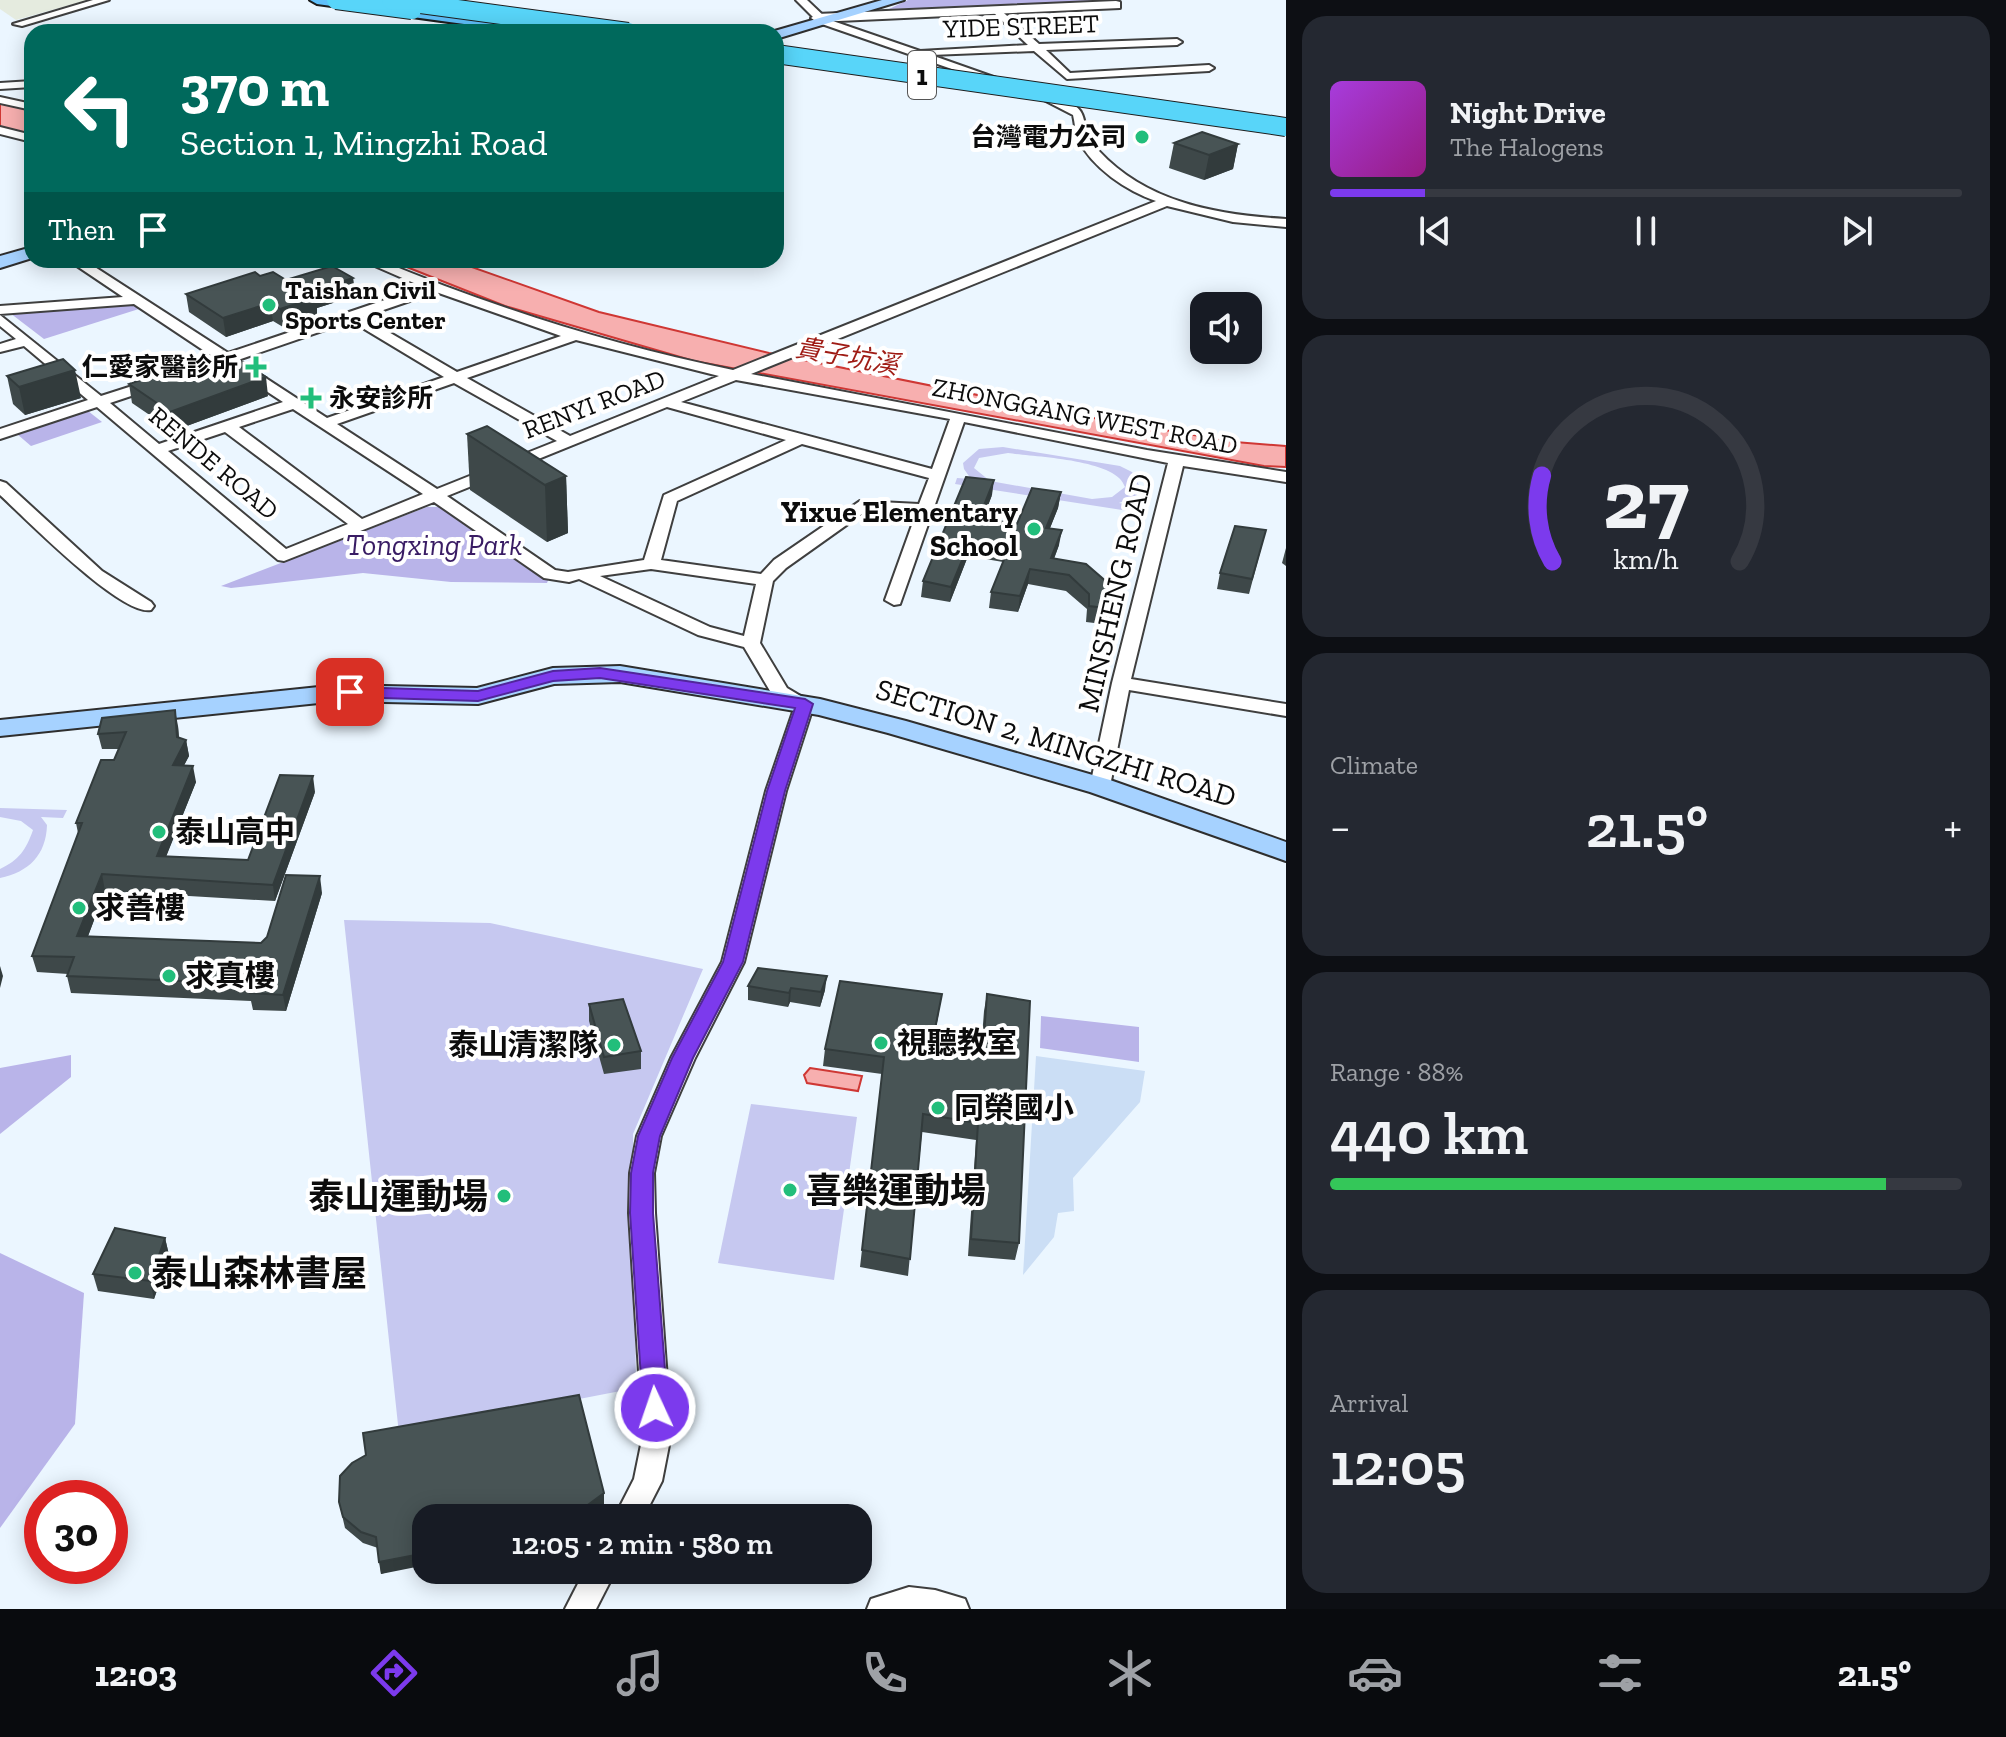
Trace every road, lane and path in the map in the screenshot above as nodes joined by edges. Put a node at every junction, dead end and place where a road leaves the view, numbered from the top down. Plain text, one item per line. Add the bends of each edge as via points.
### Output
1 (317, 0) edge
2 (336, 0) edge
3 (362, 0) edge
4 (801, 0) edge
5 (103, 1) edge
6 (892, 1) edge
7 (430, 2) edge
8 (403, 3) edge
9 (1119, 7) dead end
10 (998, 12) junction
11 (909, 14) junction
12 (822, 18) junction
13 (18, 24) dead end
14 (512, 24) edge
15 (524, 24) edge
16 (527, 24) edge
17 (566, 24) edge
18 (585, 24) edge
19 (784, 32) edge
20 (1177, 42) dead end
21 (1035, 48) junction
22 (914, 53) junction
23 (784, 58) edge
24 (784, 58) edge
25 (1209, 68) dead end
26 (876, 71) junction
27 (24, 84) edge
28 (1004, 84) junction
29 (0, 86) edge
30 (1061, 98) junction
31 (0, 100) edge
32 (24, 105) edge
33 (24, 124) edge
34 (1286, 127) edge
35 (2, 130) edge
36 (24, 137) edge
37 (1168, 201) junction
38 (1286, 223) edge
39 (24, 254) edge
40 (0, 262) edge
41 (88, 268) edge
42 (390, 268) edge
43 (441, 286) junction
44 (139, 300) junction
45 (0, 310) edge
46 (352, 316) junction
47 (0, 319) edge
48 (577, 335) junction
49 (25, 341) junction
50 (0, 348) edge
51 (229, 358) junction
52 (201, 368) edge
53 (741, 375) junction
54 (173, 378) edge
55 (456, 378) junction
56 (99, 401) junction
57 (296, 403) junction
58 (668, 403) junction
59 (958, 417) junction
60 (326, 423) junction
61 (227, 426) junction
62 (0, 434) edge
63 (802, 438) junction
64 (570, 442) junction
65 (157, 450) junction
66 (1176, 461) junction
67 (939, 476) junction
68 (1286, 477) edge
69 (0, 486) edge
70 (435, 495) junction
71 (927, 510) junction
72 (360, 525) junction
73 (284, 556) joint
74 (651, 564) junction
75 (580, 573) junction
76 (765, 580) junction
77 (894, 600) dead end
78 (145, 606) dead end
79 (751, 643) junction
80 (1121, 683) junction
81 (805, 704) junction
82 (1286, 710) edge
83 (0, 728) edge
84 (1100, 786) junction
85 (1286, 852) edge
86 (636, 1504) edge
87 (593, 1584) edge
88 (580, 1609) edge
89 (882, 1609) edge
90 (954, 1609) edge

1 - 8 main road
2 - 14 highway, bridge
3 - 8 main road
3 - 15 highway, bridge
4 - 12 street
5 - 13 street
6 - 11 main road via 886,10
6 - 12 main road
7 - 8 main road
7 - 18 main road
8 - 16 main road
8 - 17 highway, bridge
9 - 10 street
10 - 11 street
10 - 12 street
10 - 21 street
11 - 12 street
12 - 19 main road
12 - 22 street
20 - 21 street, YIDE STREET
21 - 22 street, YIDE STREET
21 - 25 street via 1064,74 1075,77
22 - 28 street
23 - 26 main road, 1
24 - 30 highway, 1, bridge
26 - 28 main road, 1
26 - 30 main road, 1
27 - 29 street
28 - 30 street
28 - 34 main road, 1
30 - 34 highway, 1, bridge
30 - 37 street via 1078,112 1085,142 1115,175
31 - 32 street
33 - 35 street
35 - 36 street
37 - 38 street via 1238,219
37 - 53 street, RENYI ROAD
39 - 40 main road
41 - 44 street
42 - 43 street, ZHONGGANG WEST ROAD
43 - 46 street
43 - 48 street, ZHONGGANG WEST ROAD
44 - 45 street
44 - 51 street
46 - 51 street
46 - 55 street
47 - 49 street, RENDE ROAD
48 - 53 street, ZHONGGANG WEST ROAD
48 - 55 street
49 - 50 street
49 - 56 street, RENDE ROAD
51 - 52 street
51 - 57 street
53 - 58 street, RENYI ROAD
53 - 59 street, ZHONGGANG WEST ROAD
54 - 56 street
55 - 60 street
55 - 64 street
56 - 62 street
56 - 65 street, RENDE ROAD
57 - 60 street
57 - 61 street
58 - 63 street
58 - 64 street, RENYI ROAD
59 - 66 street, ZHONGGANG WEST ROAD
59 - 67 street
60 - 70 street
61 - 65 street
61 - 72 street
63 - 67 street
63 - 74 street via 670,498
64 - 70 street, RENYI ROAD
65 - 73 street, RENDE ROAD
66 - 68 street, ZHONGGANG WEST ROAD
66 - 80 street, MINSHENG ROAD
67 - 71 street
69 - 78 street via 96,575
70 - 72 street, RENYI ROAD
70 - 75 street via 550,574
71 - 76 street via 866,504
71 - 77 street
72 - 73 street, RENYI ROAD
74 - 75 street
74 - 76 street
75 - 79 street via 704,631
76 - 79 street
79 - 81 street via 780,692
80 - 82 street
80 - 84 street, MINSHENG ROAD
81 - 83 main road, SECTION 2, MINGZHI ROAD via 584,673 536,679 478,696 338,693
81 - 84 main road, SECTION 2, MINGZHI ROAD
81 - 86 street via 776,791 733,962 649,1136 642,1213 657,1435 648,1481
84 - 85 main road, SECTION 2, MINGZHI ROAD
87 - 88 street
89 - 90 street via 925,1600

